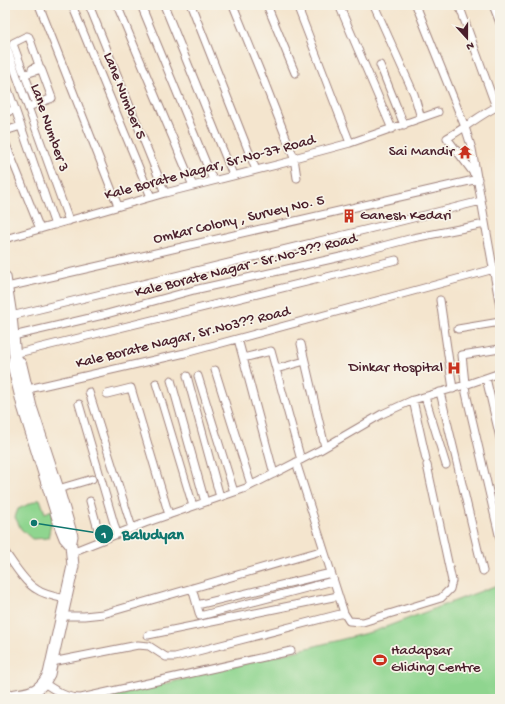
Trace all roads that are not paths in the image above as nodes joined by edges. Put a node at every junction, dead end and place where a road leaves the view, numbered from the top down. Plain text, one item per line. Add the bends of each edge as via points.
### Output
1 (39, 5) edge
2 (72, 5) edge
3 (89, 5) edge
4 (116, 5) edge
5 (141, 5) edge
6 (164, 5) edge
7 (190, 5) edge
8 (233, 5) edge
9 (267, 5) edge
10 (297, 5) edge
11 (339, 5) edge
12 (374, 5) edge
13 (416, 5) edge
14 (459, 5) edge
15 (493, 5) edge
16 (500, 23) edge
17 (5, 43) edge
18 (380, 65) dead end
19 (20, 72) junction
20 (295, 73) dead end
21 (5, 81) edge
22 (32, 106) junction
23 (498, 106) edge
24 (15, 109) junction
25 (438, 112) dead end
26 (5, 113) edge
27 (422, 118) junction
28 (404, 125) junction
29 (21, 126) junction
30 (465, 127) junction
31 (392, 129) junction
32 (5, 132) edge
33 (5, 142) edge
34 (350, 143) junction
35 (294, 158) junction
36 (256, 170) junction
37 (233, 175) junction
38 (297, 178) dead end
39 (478, 179) junction
40 (213, 180) junction
41 (193, 186) junction
42 (165, 193) junction
43 (152, 197) junction
44 (481, 201) junction
45 (118, 206) junction
46 (69, 221) junction
47 (485, 224) junction
48 (55, 225) junction
49 (40, 229) junction
50 (5, 240) edge
51 (396, 260) dead end
52 (494, 269) junction
53 (6, 282) edge
54 (440, 300) dead end
55 (500, 307) edge
56 (11, 316) junction
57 (500, 322) edge
58 (458, 329) dead end
59 (13, 336) junction
60 (238, 339) junction
61 (301, 344) dead end
62 (500, 349) edge
63 (15, 356) junction
64 (243, 358) junction
65 (305, 361) junction
66 (276, 369) junction
67 (215, 370) dead end
68 (500, 373) edge
69 (187, 376) dead end
70 (198, 376) dead end
71 (486, 378) junction
72 (171, 380) dead end
73 (156, 383) dead end
74 (465, 385) junction
75 (453, 389) junction
76 (23, 391) junction
77 (89, 392) dead end
78 (440, 392) junction
79 (107, 394) dead end
80 (425, 396) junction
81 (413, 400) junction
82 (79, 404) dead end
83 (500, 438) edge
84 (325, 447) junction
85 (44, 458) junction
86 (299, 461) junction
87 (446, 465) dead end
88 (274, 474) junction
89 (92, 479) dead end
90 (251, 485) junction
91 (58, 489) junction
92 (234, 492) junction
93 (220, 497) junction
94 (90, 501) dead end
95 (205, 502) junction
96 (193, 506) junction
97 (169, 515) junction
98 (132, 528) junction
99 (117, 534) junction
100 (500, 539) edge
101 (101, 540) junction
102 (72, 549) junction
103 (324, 550) junction
104 (5, 552) edge
105 (483, 570) dead end
106 (331, 573) junction
107 (334, 581) junction
108 (192, 588) junction
109 (338, 596) junction
110 (66, 600) junction
111 (197, 605) junction
112 (344, 613) junction
113 (62, 616) junction
114 (148, 635) dead end
115 (291, 650) dead end
116 (52, 662) junction
117 (44, 683) junction
118 (25, 696) edge
119 (5, 697) edge

1 - 45 street
2 - 43 street, Lane Number 5
3 - 42 street
4 - 41 street
5 - 40 street
6 - 37 street
7 - 36 street
8 - 35 street
9 - 20 street
10 - 34 street
11 - 31 street
12 - 27 street via 414,94
13 - 30 street
14 - 23 street
15 - 16 street
17 - 19 street, Lane Number 3
18 - 28 street
19 - 19 street via 39,65 27,36 13,43
19 - 22 street, Lane Number 3
21 - 24 street
22 - 22 street via 52,98 41,69 25,76
22 - 46 street, Lane Number 3
23 - 30 street
24 - 26 street
24 - 29 street
25 - 27 street, Kale Borate Nagar, Sr.No-37 Road
27 - 28 street, Kale Borate Nagar, Sr.No-37 Road
28 - 31 street, Kale Borate Nagar, Sr.No-37 Road
29 - 32 street
29 - 48 street
30 - 39 street
30 - 39 street via 447,138
31 - 34 street, Kale Borate Nagar, Sr.No-37 Road
33 - 49 street
34 - 35 street, Kale Borate Nagar, Sr.No-37 Road
35 - 36 street, Kale Borate Nagar, Sr.No-37 Road via 292,161
35 - 38 street
36 - 37 street, Kale Borate Nagar, Sr.No-37 Road
37 - 40 street, Kale Borate Nagar, Sr.No-37 Road
39 - 44 street
39 - 53 street, Omkar Colony , Survey No. 5
40 - 41 street, Kale Borate Nagar, Sr.No-37 Road
41 - 42 street, Kale Borate Nagar, Sr.No-37 Road
42 - 43 street, Kale Borate Nagar, Sr.No-37 Road
43 - 45 street, Kale Borate Nagar, Sr.No-37 Road
44 - 47 street
44 - 56 street
45 - 46 street, Kale Borate Nagar, Sr.No-37 Road
46 - 48 street, Kale Borate Nagar, Sr.No-37 Road
47 - 52 street
47 - 59 street, Kale Borate Nagar - Sr.No-3?? Road via 413,238
48 - 49 street, Kale Borate Nagar, Sr.No-37 Road
49 - 50 street, Kale Borate Nagar, Sr.No-37 Road
51 - 63 street
52 - 55 street
52 - 60 street, Kale Borate Nagar, Sr.No3?? Road
53 - 56 street
54 - 75 street
56 - 59 street
57 - 58 street
59 - 63 street
60 - 64 street
60 - 76 street, Kale Borate Nagar, Sr.No3?? Road
61 - 65 street
62 - 74 street via 462,355
63 - 76 street via 20,365
64 - 66 street via 271,351
64 - 88 street
65 - 66 street
65 - 84 street
66 - 86 street
67 - 90 street
68 - 71 street
69 - 93 street
70 - 92 street
71 - 74 street
71 - 83 street
72 - 95 street
73 - 96 street
74 - 75 street
74 - 100 street
75 - 78 street
76 - 85 street
77 - 98 street
78 - 80 street
78 - 105 street
79 - 97 street via 131,388
80 - 81 street
80 - 87 street
81 - 84 street via 382,414
81 - 112 street via 452,581 450,589 441,598 363,622 349,621
82 - 99 street
84 - 86 street
85 - 91 street
85 - 102 street via 64,538
86 - 88 street
86 - 103 street
88 - 90 street
89 - 91 street
90 - 92 street
91 - 102 street via 72,536
92 - 93 street
93 - 95 street
94 - 101 street
95 - 96 street
96 - 97 street
97 - 98 street
98 - 99 street
99 - 101 street
101 - 102 street
102 - 110 street via 73,566
103 - 106 street
103 - 108 street
104 - 110 street via 35,589
106 - 107 street
106 - 111 street
107 - 109 street
107 - 111 street via 200,616
108 - 111 street
108 - 113 street via 103,614
109 - 112 street
109 - 114 street
110 - 113 street
112 - 116 street via 174,658 166,657 149,646 138,645
113 - 116 street
115 - 117 street via 81,698 64,695
116 - 117 street
117 - 118 street
118 - 119 street

